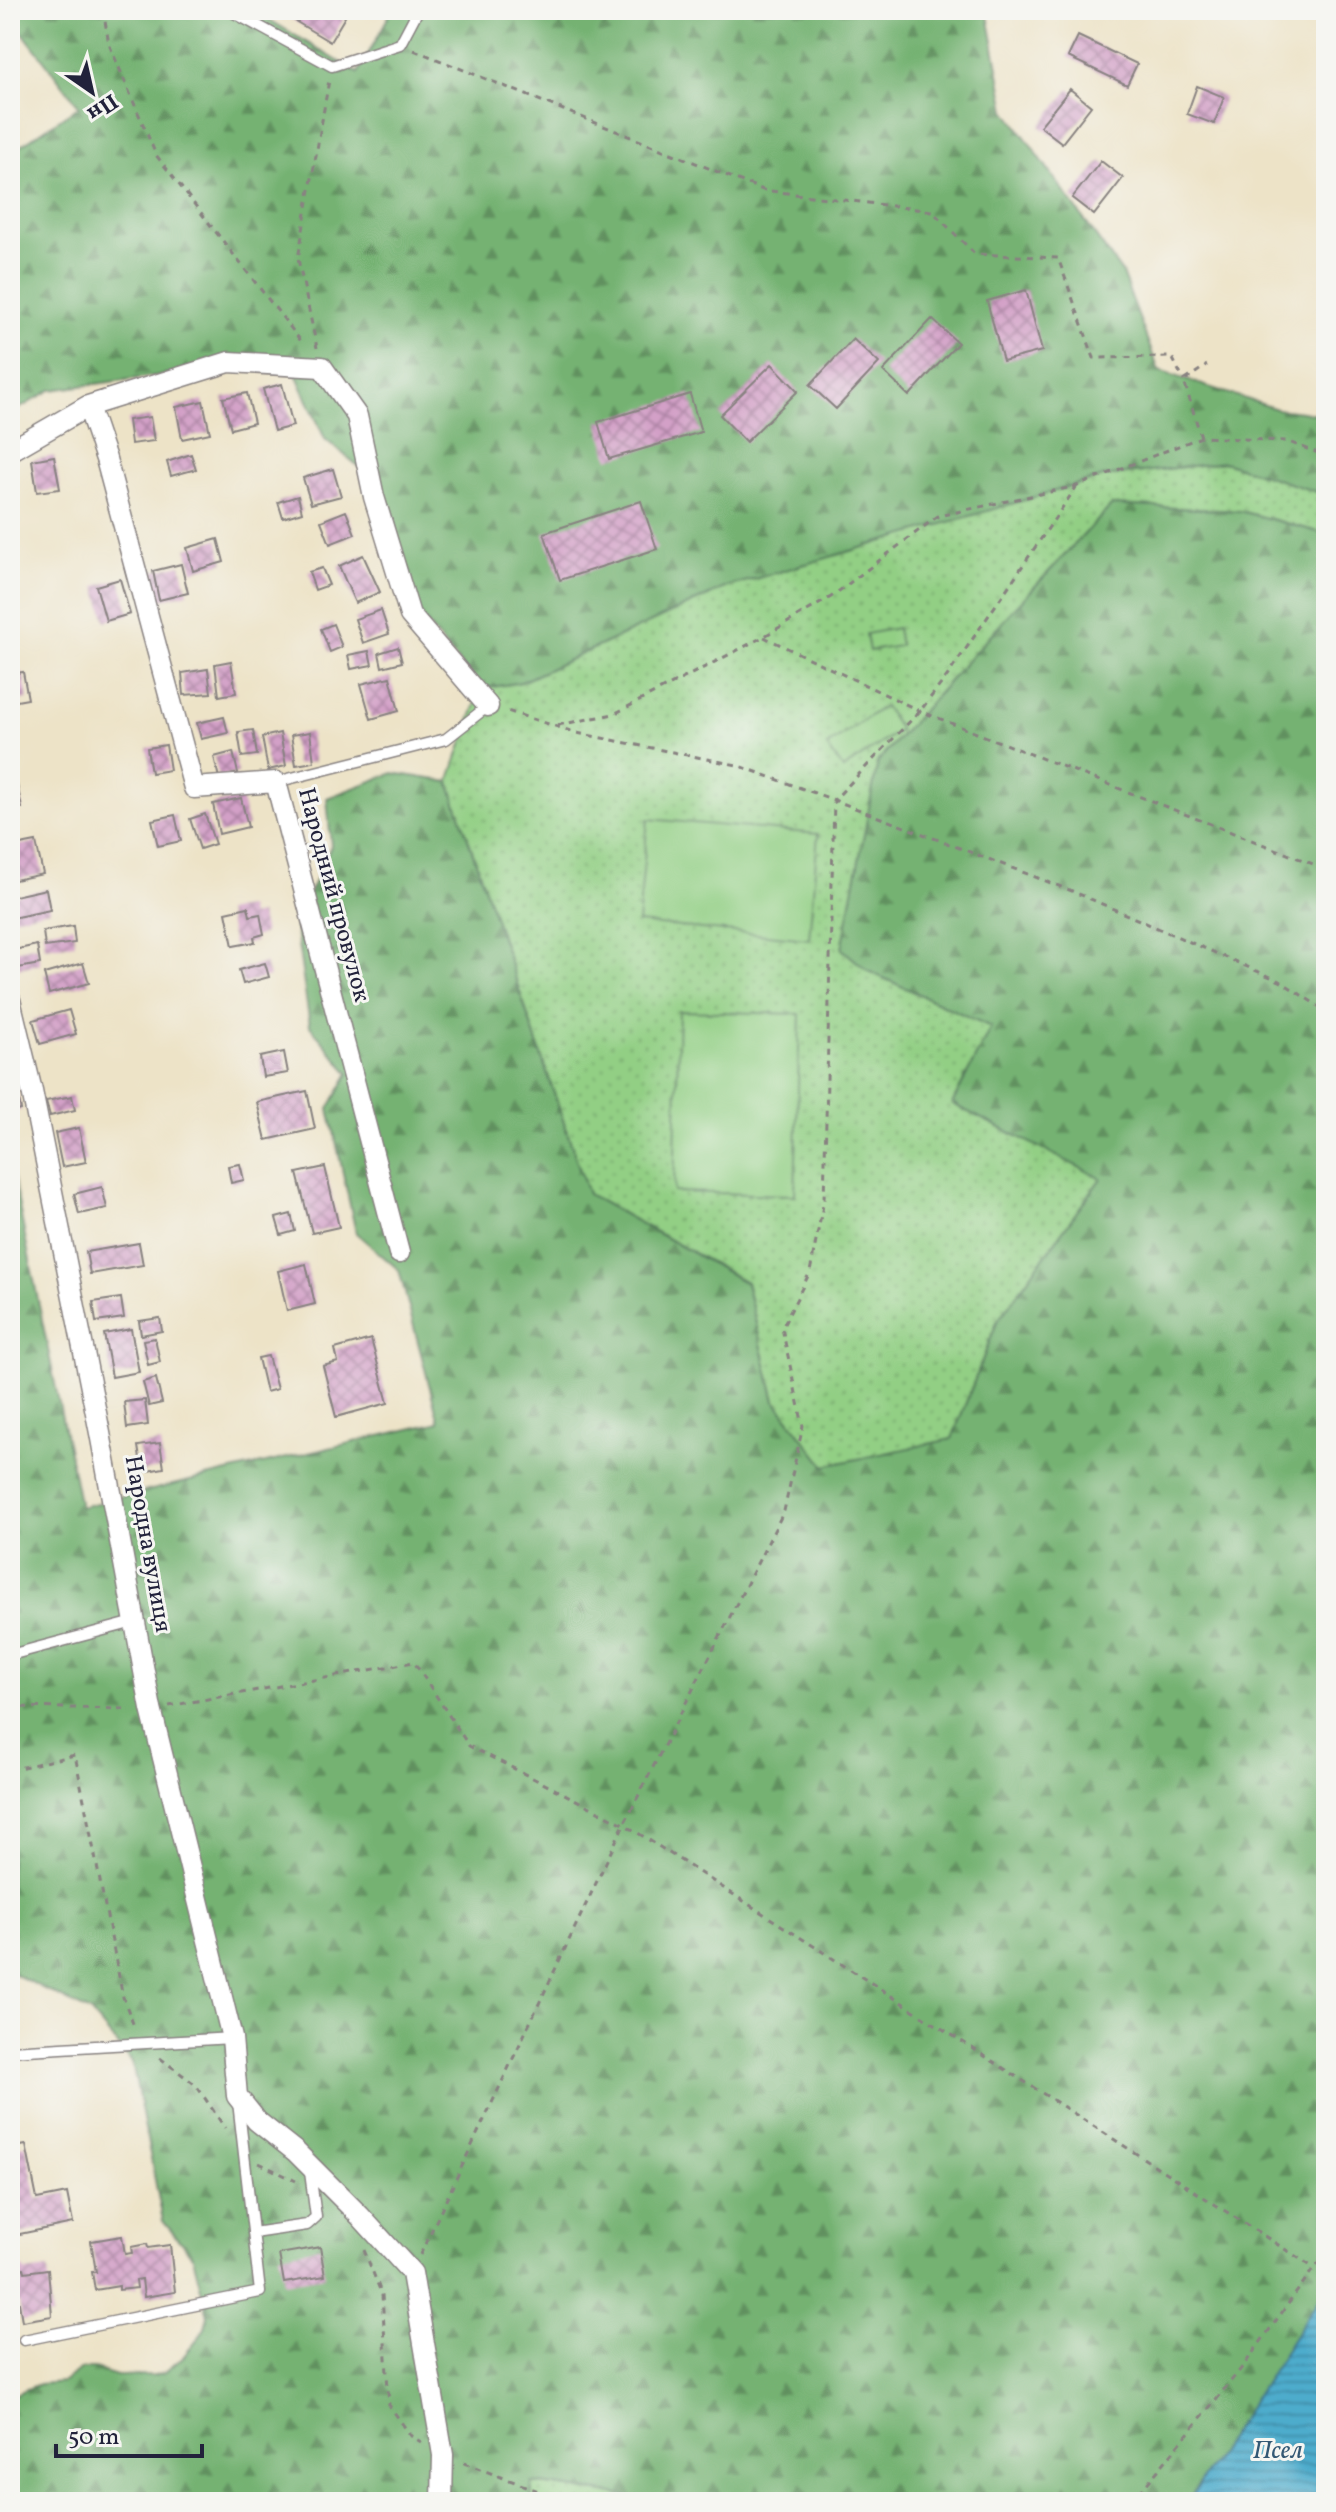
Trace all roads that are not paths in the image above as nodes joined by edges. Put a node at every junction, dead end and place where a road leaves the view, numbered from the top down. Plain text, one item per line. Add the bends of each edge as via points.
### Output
1 (229, 10) edge
2 (418, 10) edge
3 (88, 406) junction
4 (10, 451) edge
5 (488, 706) joint
6 (276, 782) junction
7 (10, 1000) edge
8 (399, 1253) dead end
9 (134, 1622) junction
10 (10, 1655) edge
11 (232, 2038) junction
12 (10, 2051) edge
13 (237, 2096) junction
14 (309, 2167) junction
15 (253, 2233) junction
16 (24, 2340) dead end
17 (442, 2502) edge

1 - 2 lane via 332,66 400,44
3 - 4 street
3 - 5 street via 229,362 322,367 357,416 374,497 410,615
3 - 6 street, Народний провулок via 194,788
5 - 6 lane via 446,739
6 - 8 street, Народний провулок
7 - 9 street, Народна вулиця
9 - 10 lane
9 - 11 street, Народна вулиця
11 - 12 lane
11 - 13 street, Народна вулиця
13 - 14 street
13 - 15 lane
14 - 15 lane via 316,2217 307,2225
14 - 17 street via 412,2273 443,2455
15 - 16 lane via 260,2292

